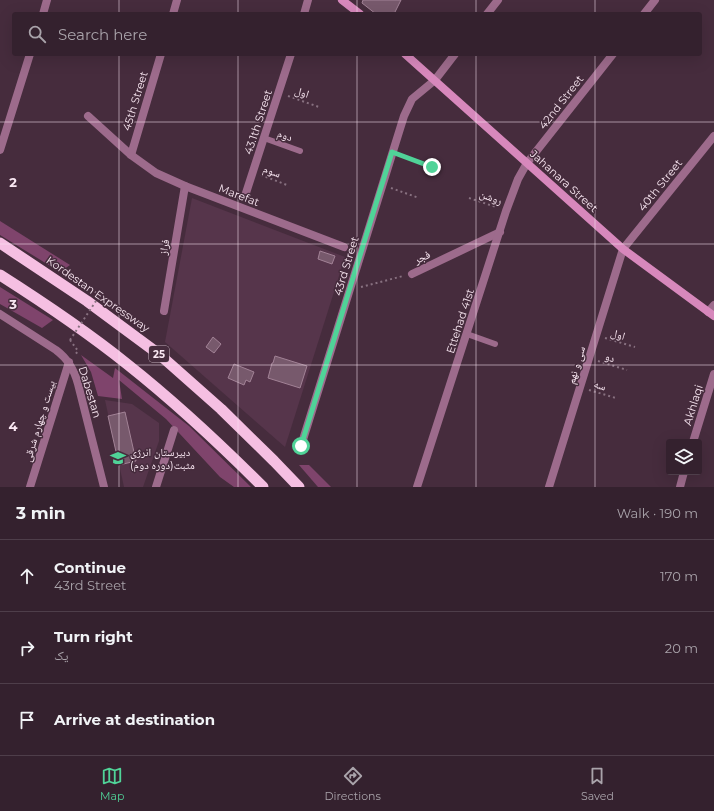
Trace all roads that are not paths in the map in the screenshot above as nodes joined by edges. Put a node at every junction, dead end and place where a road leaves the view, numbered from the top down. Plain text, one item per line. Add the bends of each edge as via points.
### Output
1 (47, 0) edge
2 (177, 0) edge
3 (308, 0) edge
4 (342, 0) edge
5 (498, 0) edge
6 (655, 0) edge
7 (43, 12) edge
8 (174, 12) edge
9 (305, 12) edge
10 (357, 12) edge
11 (489, 12) edge
12 (646, 12) edge
13 (29, 56) edge
14 (160, 56) edge
15 (290, 56) edge
16 (408, 56) edge
17 (454, 56) edge
18 (611, 56) edge
19 (435, 80) junction
20 (88, 116) dead end
21 (714, 136) edge
22 (264, 138) junction
23 (0, 150) edge
24 (300, 151) dead end
25 (130, 155) junction
26 (527, 163) junction
27 (185, 186) junction
28 (244, 196) dead end
29 (500, 232) junction
30 (0, 243) edge
31 (344, 247) dead end
32 (623, 249) junction
33 (412, 274) road end
34 (0, 275) edge
35 (714, 305) edge
36 (164, 311) dead end
37 (0, 314) edge
38 (711, 314) edge
39 (467, 334) junction
40 (496, 344) dead end
41 (69, 362) junction
42 (714, 374) edge
43 (174, 430) dead end
44 (694, 439) edge
45 (301, 446) dead end
46 (683, 475) edge
47 (30, 487) edge
48 (104, 487) edge
49 (156, 487) edge
50 (263, 487) edge
51 (299, 487) edge
52 (417, 487) edge
53 (549, 487) edge
54 (680, 487) edge

1 - 7 street
2 - 8 street
3 - 9 street
4 - 10 main road
5 - 11 street
6 - 12 street
13 - 23 street
14 - 25 street, 45th Street
15 - 22 street, 43.1th Street
16 - 19 main road, Jahanara Street
17 - 19 street, 43rd Street
18 - 26 street, 42nd Street
19 - 26 main road, Jahanara Street
19 - 45 street, 43rd Street via 412,100 404,116
20 - 25 street, Marefat
21 - 32 street, 40th Street
22 - 24 lane, دوم
22 - 28 street, 43.1th Street
25 - 27 street, Marefat via 156,173
26 - 29 street, Ettehad 41st via 518,179
26 - 32 main road, Jahanara Street
27 - 31 street, Marefat
27 - 36 street, فراز
29 - 33 street, فجر
29 - 39 street, Ettehad 41st
30 - 51 highway, Kordestan Expressway / 25 via 87,301 160,355 221,410
32 - 38 main road, Jahanara Street
32 - 53 street, سی و نهم
34 - 50 highway, 25 via 128,365 224,449
35 - 38 street
37 - 41 street, Dabestan via 46,342
39 - 40 lane
39 - 52 street, Ettehad 41st
41 - 47 street, بیست و چهارم شرقی
41 - 48 street, Dabestan via 78,384
42 - 44 street, Akhlaqi
43 - 49 street
46 - 54 street

